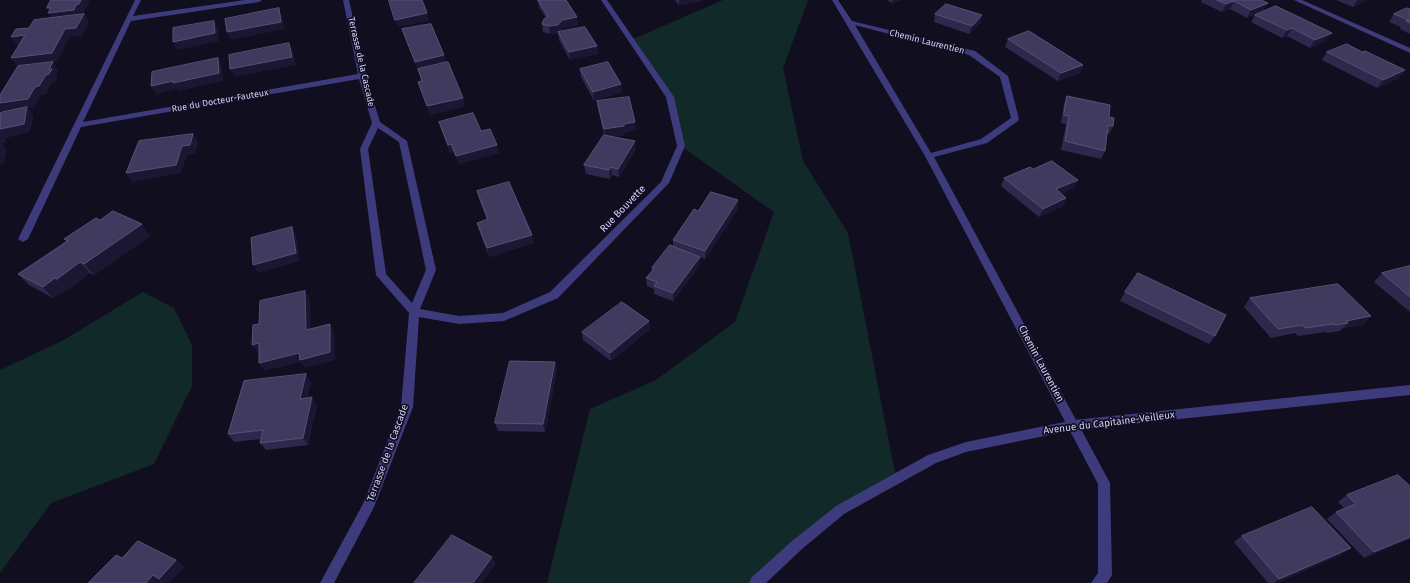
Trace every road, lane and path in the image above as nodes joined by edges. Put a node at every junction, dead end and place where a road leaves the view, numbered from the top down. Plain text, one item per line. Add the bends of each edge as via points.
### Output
1 (138, 0) edge
2 (259, 0) edge
3 (346, 0) edge
4 (604, 0) edge
5 (835, 0) edge
6 (1297, 0) edge
7 (128, 19) junction
8 (849, 22) junction
9 (1410, 51) edge
10 (362, 76) junction
11 (376, 123) junction
12 (78, 125) junction
13 (929, 156) junction
14 (23, 239) dead end
15 (414, 312) junction
16 (1410, 390) edge
17 (1074, 425) junction
18 (327, 583) edge
19 (756, 583) edge
20 (1098, 583) edge

1 - 7 street
2 - 7 street
3 - 10 street, Terrasse de la Cascade
4 - 15 street, Rue Bouvette via 670,97 681,146 665,183 554,295 504,317 459,320
5 - 8 street, Chemin Laurentien
6 - 9 street
7 - 12 street
8 - 13 street, Chemin Laurentien
8 - 13 street, Chemin Laurentien via 972,53 1004,76 1014,119 984,141
10 - 11 street, Terrasse de la Cascade
10 - 12 street, Rue du Docteur-Fauteux
11 - 15 street via 364,149 381,275
11 - 15 street, Terrasse de la Cascade via 403,141 431,270
12 - 14 street
13 - 17 street, Chemin Laurentien
15 - 18 street, Terrasse de la Cascade via 407,407 368,507
16 - 17 street, Avenue du Capitaine-Veilleux
17 - 19 street, Avenue du Capitaine-Veilleux via 966,447 932,460 840,510
17 - 20 street, Chemin Laurentien via 1104,483 1105,575

